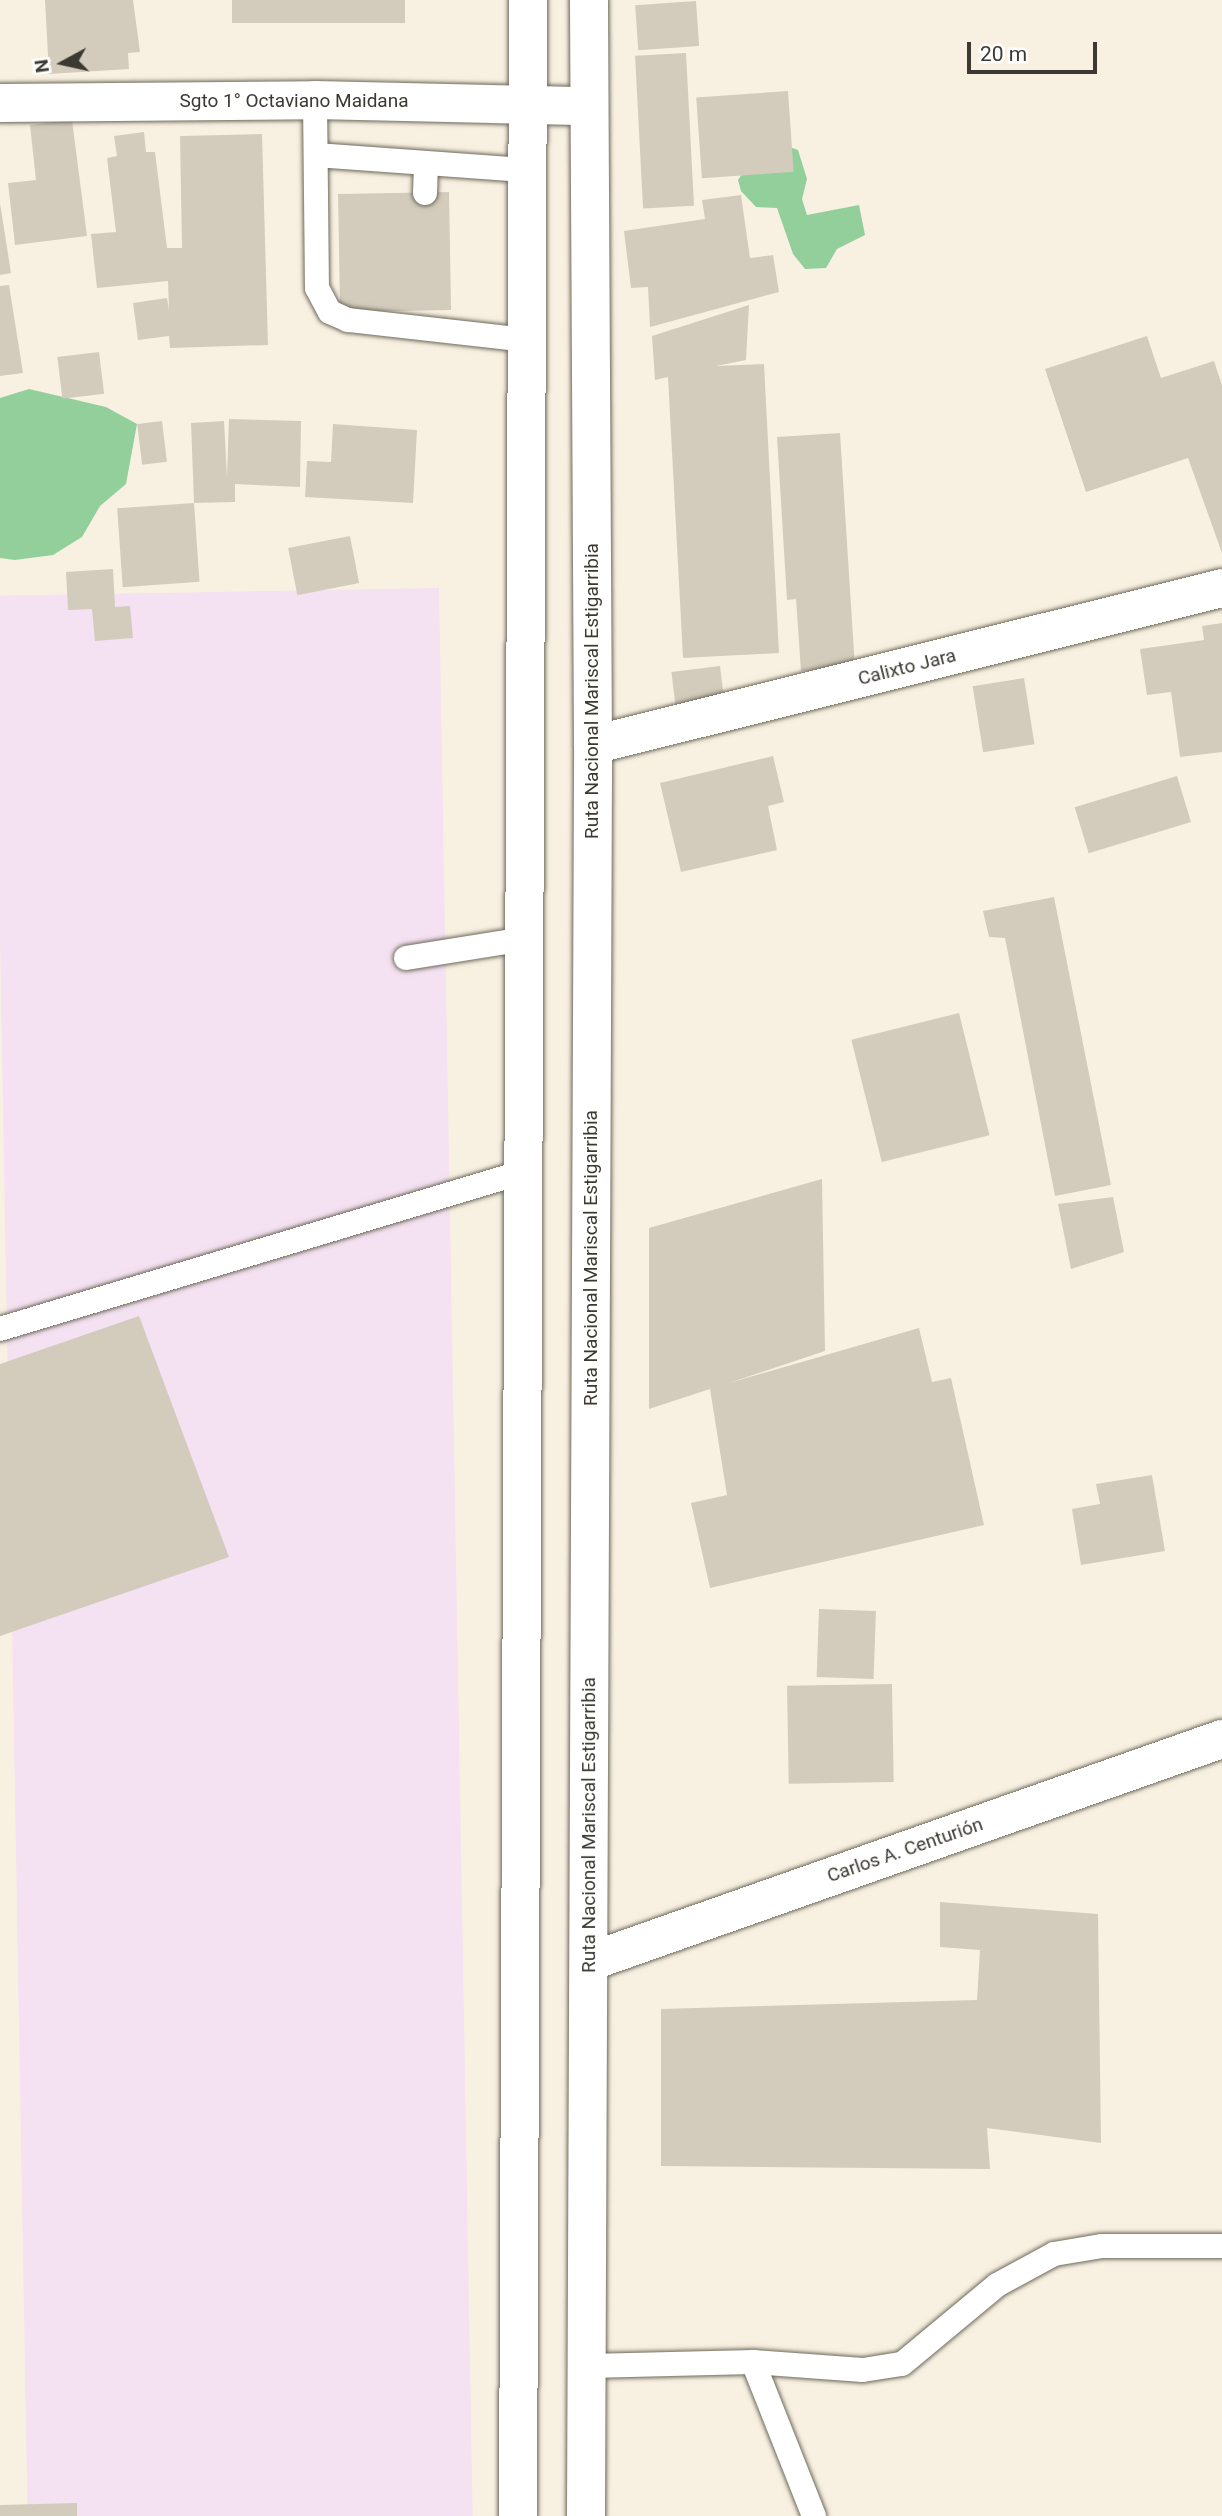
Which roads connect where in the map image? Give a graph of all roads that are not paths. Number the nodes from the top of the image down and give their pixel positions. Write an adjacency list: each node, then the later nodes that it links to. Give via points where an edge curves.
1 (528, 0): 5 (main road)
2 (589, 0): 6 (main road, Ruta Nacional Mariscal Estigarribia)
3 (315, 100): 4 (main road, Sgto 1° Octaviano Maidana); 5 (main road, Sgto 1° Octaviano Maidana); 7 (lane)
4 (0, 103)
5 (527, 103): 6 (main road, Sgto 1° Octaviano Maidana); 9 (main road)
6 (589, 106): 13 (main road, Ruta Nacional Mariscal Estigarribia)
7 (316, 155): 8 (lane); 11 (lane, via 317,288 322,302 348,320 423,320)
8 (426, 166): 9 (lane); 10 (lane)
9 (527, 170): 11 (main road)
10 (425, 193)
11 (527, 340): 14 (main road)
12 (1222, 588): 13 (main road, Calixto Jara)
13 (593, 745): 19 (main road, Ruta Nacional Mariscal Estigarribia)
14 (524, 939): 15 (lane); 16 (main road)
15 (406, 957)
16 (523, 1172): 17 (lane); 23 (main road)
17 (0, 1329)
18 (1222, 1739): 19 (main road, Carlos A. Centurión)
19 (589, 1962): 22 (main road, Ruta Nacional Mariscal Estigarribia)
20 (1222, 2246): 21 (lane, via 1102,2246 1054,2254 997,2285 902,2364 863,2370)
21 (753, 2362): 22 (lane); 25 (lane)
22 (589, 2366): 24 (main road, Ruta Nacional Mariscal Estigarribia)
23 (518, 2516)
24 (586, 2516)
25 (814, 2516)

